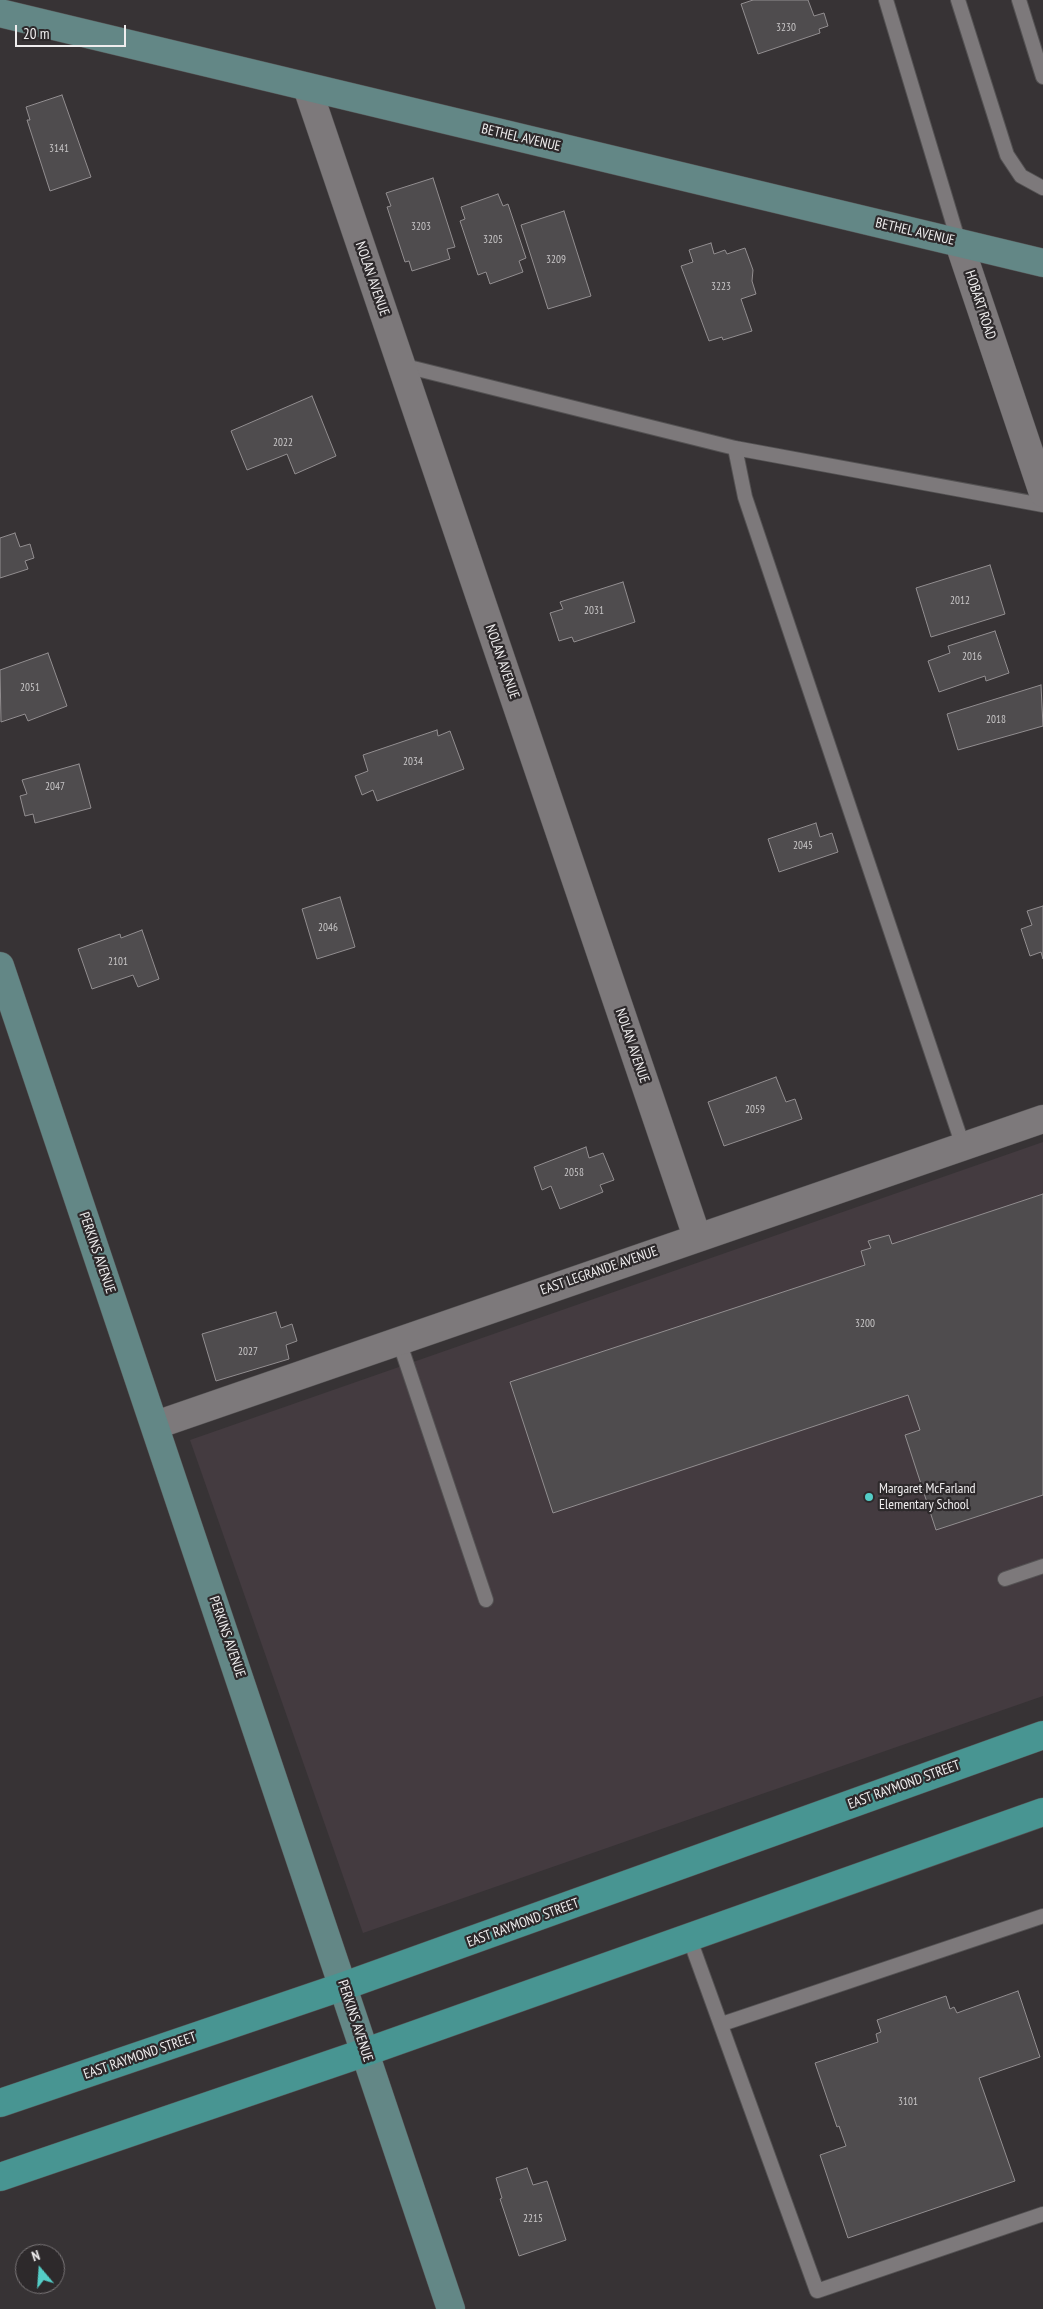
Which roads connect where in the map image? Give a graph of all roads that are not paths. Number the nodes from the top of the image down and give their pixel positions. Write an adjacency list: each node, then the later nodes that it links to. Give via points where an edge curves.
1 (886, 0): 8 (lane, HOBART ROAD)
2 (958, 0): 7 (lane, via 1007,155 1021,176)
3 (1019, 0): 5 (lane)
4 (0, 13): 6 (street, BETHEL AVENUE)
5 (1043, 77)
6 (307, 87): 8 (street, BETHEL AVENUE); 10 (street, NOLAN AVENUE)
7 (1043, 188)
8 (959, 243): 9 (street, BETHEL AVENUE); 12 (street, HOBART ROAD)
9 (1043, 263)
10 (401, 365): 11 (lane); 17 (street, NOLAN AVENUE)
11 (735, 448): 13 (lane); 16 (lane, via 745,498)
12 (1043, 493)
13 (1043, 505)
14 (0, 966): 19 (street, PERKINS AVENUE)
15 (1043, 1119): 16 (street, EAST LEGRANDE AVENUE)
16 (963, 1146): 17 (street, EAST LEGRANDE AVENUE)
17 (697, 1237): 18 (street, EAST LEGRANDE AVENUE)
18 (398, 1341): 19 (street, EAST LEGRANDE AVENUE); 22 (lane)
19 (156, 1425): 27 (street, PERKINS AVENUE)
20 (1043, 1566): 21 (lane)
21 (1006, 1578)
22 (486, 1600)
23 (1043, 1735): 27 (main road, EAST RAYMOND STREET)
24 (1043, 1812): 26 (main road)
25 (1043, 1916): 28 (lane)
26 (689, 1937): 28 (lane); 29 (main road)
27 (344, 1986): 29 (street, PERKINS AVENUE); 30 (main road, EAST RAYMOND STREET)
28 (722, 2024): 32 (lane, via 817,2291)
29 (366, 2052): 31 (main road); 33 (street, PERKINS AVENUE)
30 (0, 2103)
31 (0, 2178)
32 (1043, 2214)
33 (451, 2309)

